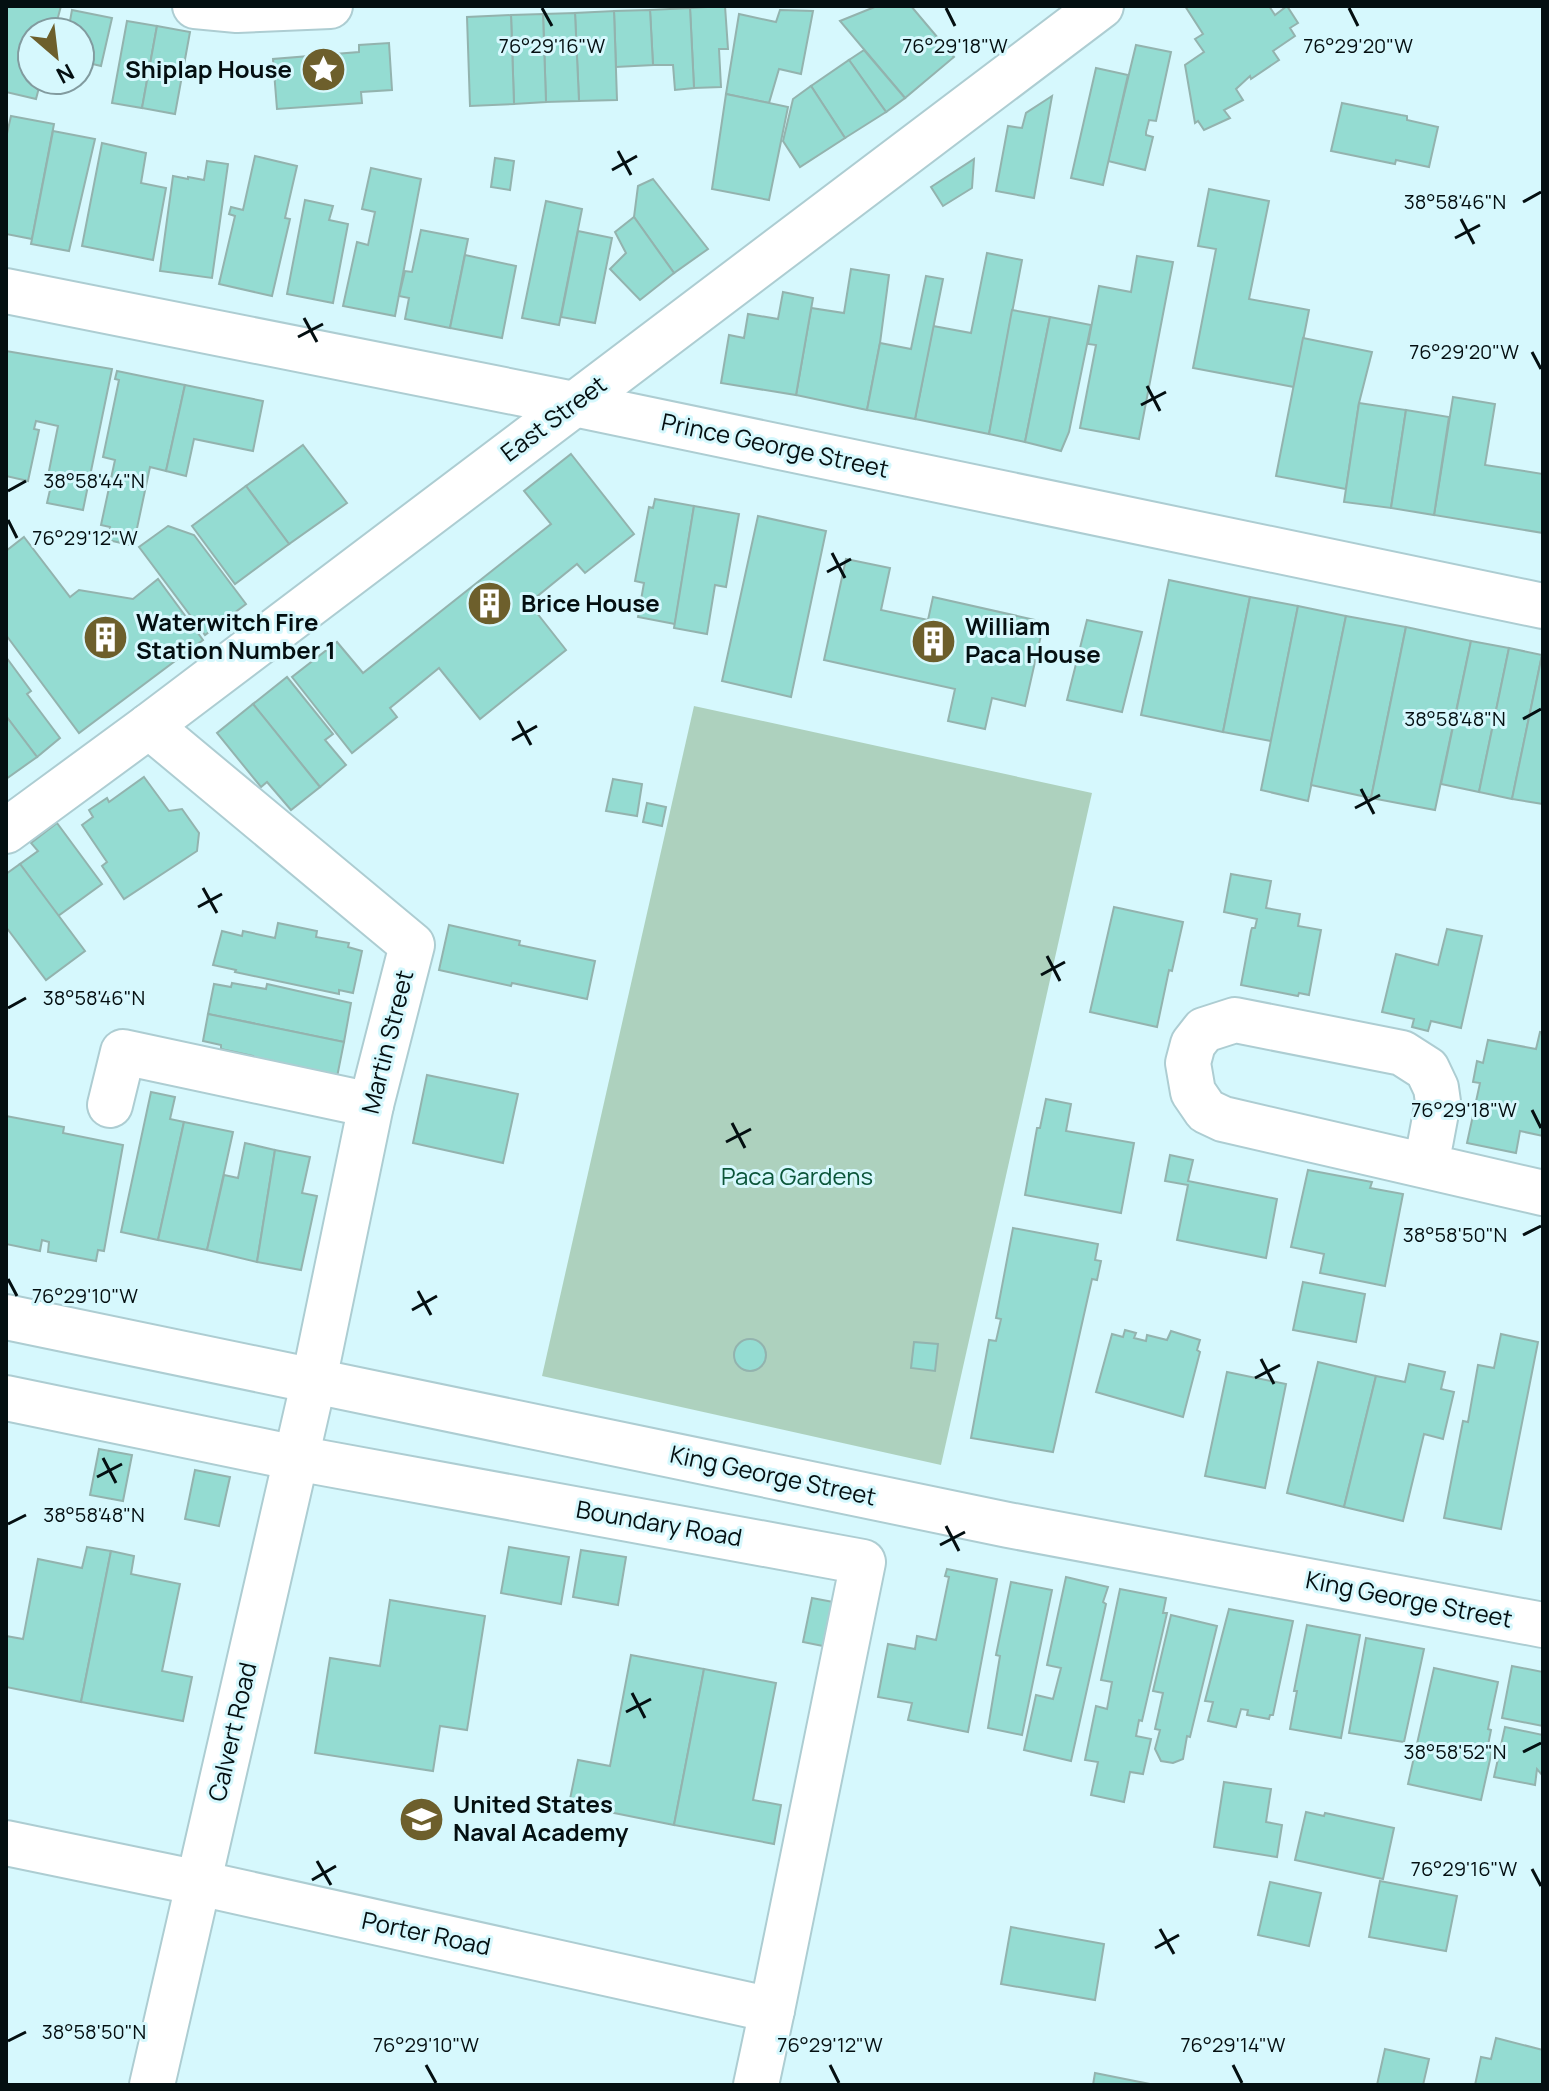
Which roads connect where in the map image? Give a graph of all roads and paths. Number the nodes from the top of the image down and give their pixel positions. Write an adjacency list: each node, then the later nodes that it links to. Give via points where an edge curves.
1 (195, 6): 2 (street)
2 (330, 6)
3 (1101, 6): 5 (street, East Street)
4 (6, 291): 5 (street, Prince George Street)
5 (574, 404): 6 (street, Prince George Street); 7 (street, East Street)
6 (1543, 606)
7 (149, 726): 8 (street, East Street); 10 (street, Martin Street, via 412,945)
8 (6, 831)
9 (110, 1105): 10 (street, via 123,1052)
10 (371, 1105): 14 (street, Martin Street)
11 (1426, 1166): 11 (street, via 1436,1088 1427,1069 1402,1053 1235,1020 1204,1030 1193,1044 1188,1063 1193,1092 1206,1111); 12 (street)
12 (1543, 1193)
13 (6, 1317): 14 (street, King George Street)
14 (314, 1380): 16 (street, Calvert Road); 17 (street, King George Street, via 1008,1525)
15 (6, 1398): 16 (street, Boundary Road)
16 (296, 1458): 19 (street, Calvert Road); 20 (street, Boundary Road, via 863,1562)
17 (1543, 1625)
18 (6, 1843): 19 (street, Porter Road)
19 (199, 1883): 20 (street, Porter Road); 21 (street, Calvert Road)
20 (772, 2010): 22 (street)
21 (152, 2085)
22 (756, 2085)

